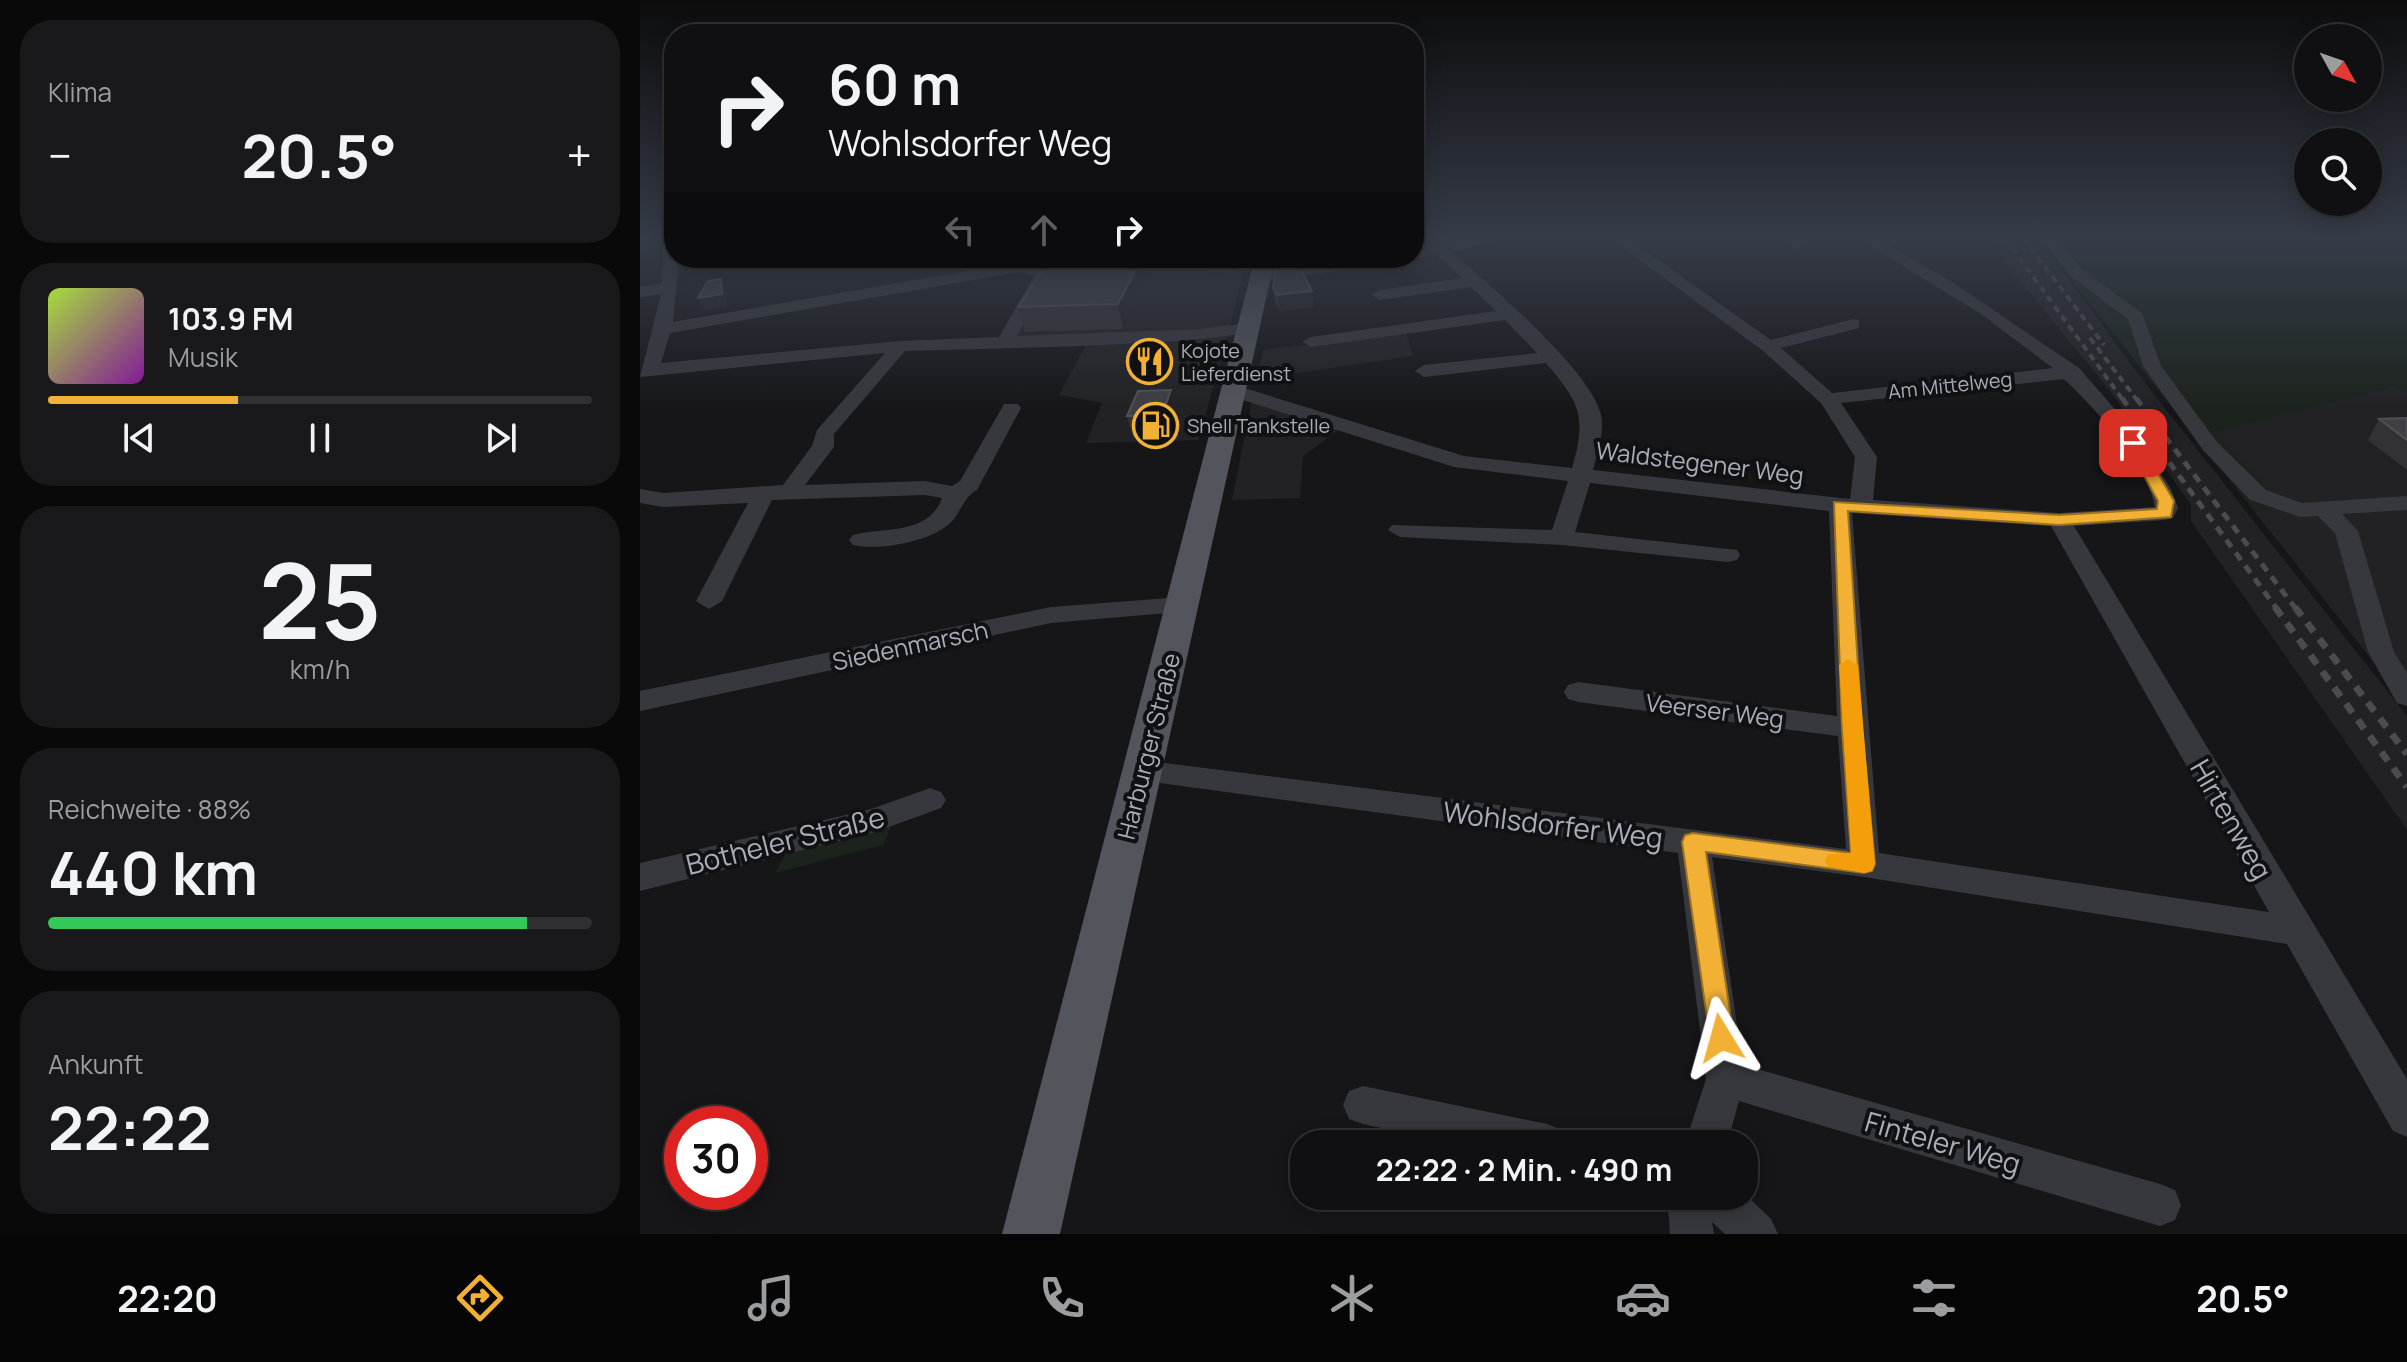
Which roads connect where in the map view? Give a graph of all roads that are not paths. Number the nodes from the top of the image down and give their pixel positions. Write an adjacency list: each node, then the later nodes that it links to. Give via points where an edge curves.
1 (668, 296): 11 (street)
2 (854, 296): 11 (street)
3 (1031, 296): 13 (street)
4 (1256, 296): 12 (main road, Harburger Straße)
5 (1490, 296): 9 (street)
6 (1698, 296): 16 (street)
7 (1960, 296): 20 (street)
8 (2107, 296): 31 (street, via 2136,317 2152,366 2210,446 2258,495 2289,508)
9 (1509, 314): 14 (street); 17 (street)
10 (1853, 324): 16 (street)
11 (660, 329): 18 (street)
12 (1247, 334): 13 (street); 21 (main road, Harburger Straße)
13 (1005, 342): 15 (street)
14 (1311, 342)
15 (900, 346): 18 (street); 25 (street, via 824,434 823,447)
16 (1768, 346): 22 (street)
17 (1549, 357): 19 (street); 24 (street, via 1585,396 1593,416)
18 (644, 370)
19 (1424, 371)
20 (2072, 372): 22 (street, Am Mittelweg); 32 (street, Waldstegener Weg, via 2105,404 2133,443 2167,508 2150,517)
21 (1234, 391): 24 (street, Waldstegener Weg, via 1462,462); 38 (main road, Harburger Straße)
22 (1828, 399): 30 (street, via 1866,457)
23 (1011, 408): 26 (street, via 969,485)
24 (1579, 474): 30 (street, Waldstegener Weg); 34 (street)
25 (790, 490): 26 (street, via 925,488); 27 (street)
26 (955, 493): 35 (street, via 945,518 933,527)
27 (763, 495): 28 (street, via 663,500); 37 (street)
28 (640, 496)
29 (2407, 503): 31 (street)
30 (1851, 505): 32 (street, Waldstegener Weg); 42 (street)
31 (2324, 509): 40 (street, via 2346,531 2381,652)
32 (2059, 520): 48 (street, Hirtenweg)
33 (1400, 530): 34 (street)
34 (1562, 538): 36 (street)
35 (861, 540)
36 (1728, 555)
37 (709, 601)
38 (1182, 605): 41 (street, Siedenmarsch, via 1051,615); 43 (main road, Harburger Straße)
39 (1578, 692): 42 (street, Veerser Weg)
40 (2407, 696)
41 (640, 701)
42 (1852, 728): 46 (street)
43 (1141, 771): 45 (street, Wohlsdorfer Weg); 57 (main road, Harburger Straße)
44 (930, 800): 47 (street, Botheler Straße, via 875,820)
45 (1693, 842): 46 (street, Wohlsdorfer Weg); 49 (street)
46 (1864, 864): 48 (street, Wohlsdorfer Weg)
47 (640, 877)
48 (2298, 931): 51 (street, Hirtenweg)
49 (1726, 1079): 53 (street); 54 (street, Finteler Weg)
50 (1363, 1105): 52 (street)
51 (2407, 1117)
52 (1481, 1130)
53 (1710, 1130)
54 (2160, 1205)
55 (1692, 1210): 58 (street)
56 (1731, 1210): 59 (street)
57 (1031, 1234)
58 (1692, 1234)
59 (1756, 1234)

